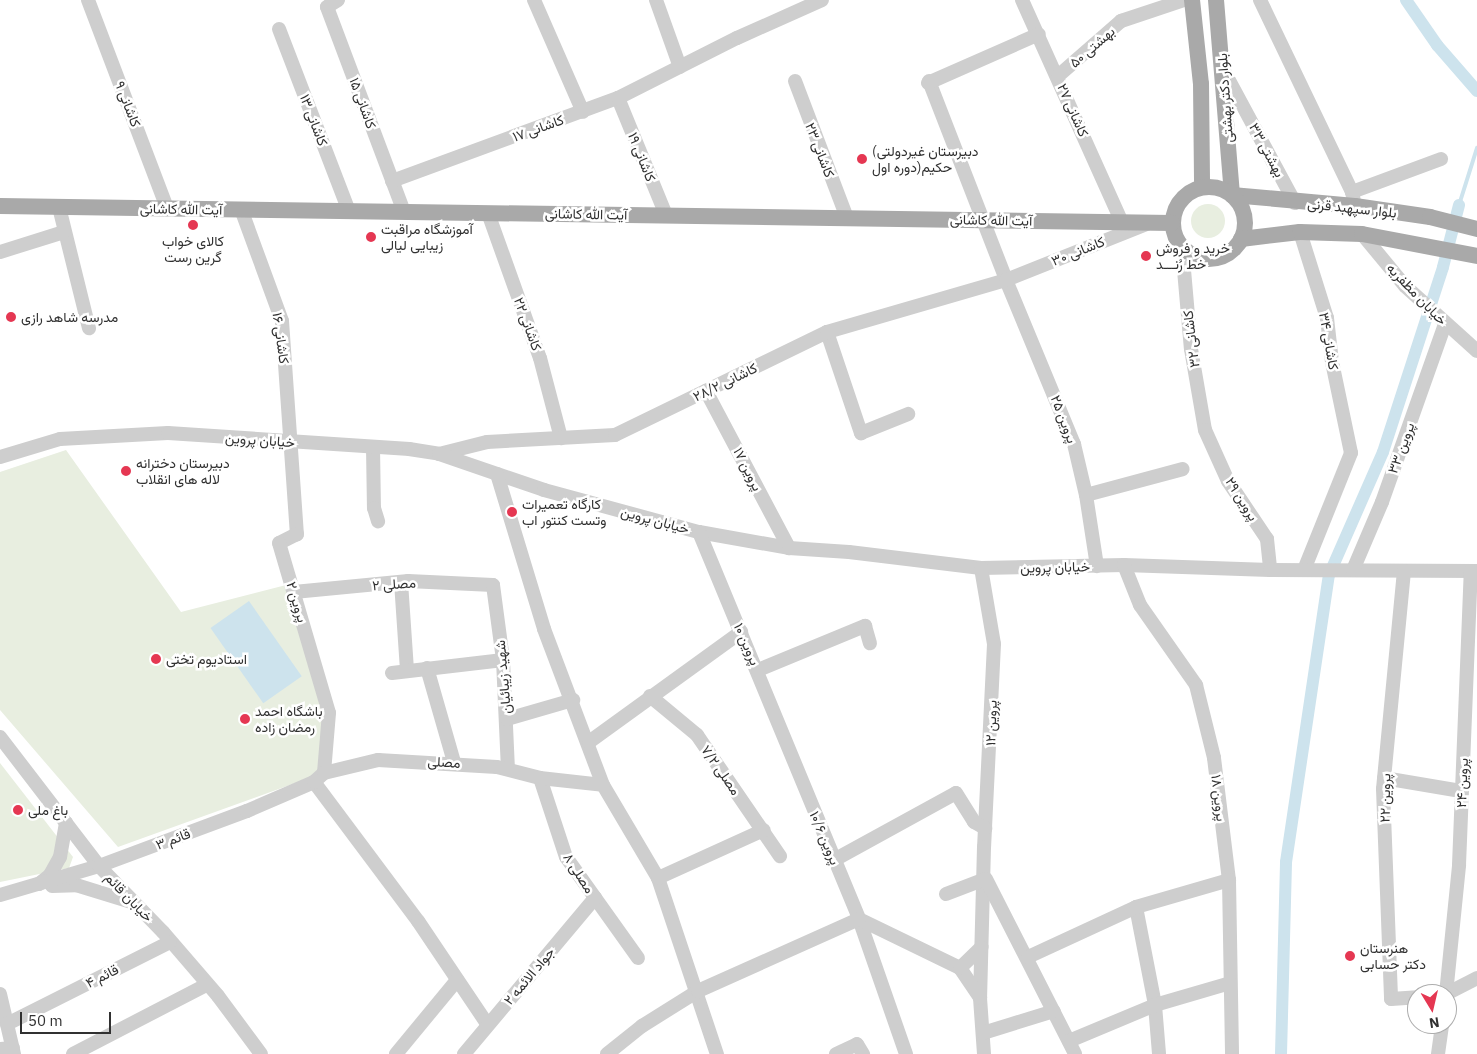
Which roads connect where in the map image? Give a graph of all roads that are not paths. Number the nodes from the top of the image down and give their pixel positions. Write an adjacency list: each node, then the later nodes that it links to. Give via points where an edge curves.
1 (88, 0): 27 (street, کاشانی ۹)
2 (338, 0): 20 (street, کاشانی ۱۵, via 327,7)
3 (534, 0): 18 (street)
4 (656, 0): 13 (street)
5 (822, 0): 13 (street, کاشانی ۱۷)
6 (1022, 0): 12 (street, کاشانی ۲۷)
7 (1184, 0): 15 (street, بهشتی ۵۰, via 1121,21)
8 (1192, 0): 21 (main road, بلوار دکتر بهشتی, via 1201,84)
9 (1216, 0): 14 (main road, بلوار دکتر بهشتی)
10 (1260, 0): 23 (street)
11 (279, 29): 29 (street, کاشانی ۱۳)
12 (1039, 34): 15 (street, کاشانی ۲۷); 34 (street, پروین ۲۵, via 928,82)
13 (680, 67): 17 (street, کاشانی ۱۷)
14 (1224, 71): 22 (main road, بلوار دکتر بهشتی); 24 (street, بهشتی ۳۳)
15 (1058, 76): 35 (street, کاشانی ۲۷)
16 (795, 81): 33 (street, کاشانی ۲۳)
17 (618, 98): 18 (street, کاشانی ۱۷); 32 (street, کاشانی ۱۹)
18 (583, 112): 20 (street, کاشانی ۱۷)
19 (1441, 159): 23 (street)
20 (392, 181): 30 (street, کاشانی ۱۵)
21 (1202, 187): 22 (main road, via 1223,190); 37 (main road, via 1181,200)
22 (1232, 195): 24 (main road, بلوار سپهبد قرنی); 42 (main road, via 1244,216)
23 (1353, 199): 24 (main road, بلوار سپهبد قرنی); 38 (main road, بلوار سپهبد قرنی)
24 (1295, 203)
25 (0, 206): 26 (main road, آیت الله کاشانی)
26 (59, 207): 27 (main road, آیت الله کاشانی); 39 (street)
27 (167, 208): 28 (main road, آیت الله کاشانی)
28 (241, 209): 29 (main road, آیت الله کاشانی); 55 (street, کاشانی ۱۶, via 282,321)
29 (349, 211): 30 (main road, آیت الله کاشانی)
30 (404, 212): 31 (main road, آیت الله کاشانی)
31 (488, 213): 32 (main road, آیت الله کاشانی); 54 (street, کاشانی ۲۲, via 540,358)
32 (666, 216): 33 (main road, آیت الله کاشانی)
33 (847, 218): 34 (main road, آیت الله کاشانی)
34 (985, 220): 35 (main road, آیت الله کاشانی); 46 (street, پروین ۲۵)
35 (1122, 222): 36 (main road, آیت الله کاشانی)
36 (1151, 222): 37 (main road, آیت الله کاشانی); 46 (street, کاشانی ۳۰)
37 (1172, 223): 43 (main road)
38 (1473, 228)
39 (64, 232): 44 (street); 48 (street)
40 (1300, 232): 41 (main road, بلوار سپهبد قرنی); 42 (main road, بلوار سپهبد قرنی); 69 (street, کاشانی ۳۴, via 1327,318 1332,362 1351,453)
41 (1362, 234): 45 (main road, بلوار سپهبد قرنی); 47 (street, خیابان مظفریه, via 1406,286)
42 (1241, 238): 43 (main road, via 1227,254 1218,258 1197,257)
43 (1182, 247): 53 (street, کاشانی ۳۲, via 1191,349)
44 (0, 252)
45 (1470, 254)
46 (1006, 280): 49 (street, کاشانی ۲۸/۲); 61 (street, پروین ۲۵, via 1074,444)
47 (1445, 324): 50 (street, خیابان مظفریه); 70 (street, پروین ۳۳, via 1382,502)
48 (89, 328)
49 (827, 332): 51 (street, کاشانی ۲۸/۲); 52 (street, via 861,433)
50 (1477, 351)
51 (706, 391): 54 (street, کاشانی ۲۸/۲, via 615,435); 64 (street, پروین ۱۷)
52 (908, 414)
53 (1205, 430): 68 (street, پروین ۲۹, via 1228,481 1267,539)
54 (561, 438): 57 (street, کاشانی ۲۸/۲, via 487,442)
55 (292, 442): 56 (street, خیابان پروین); 58 (street, خیابان پروین, via 168,433 60,439); 75 (street, پروین ۲, via 297,534 279,542)
56 (373, 447): 57 (street, خیابان پروین); 62 (street, via 374,508)
57 (438, 454): 60 (street, خیابان پروین)
58 (0, 457)
59 (1183, 469): 61 (street)
60 (497, 474): 63 (street, خیابان پروین); 84 (street, via 544,629)
61 (1086, 495): 66 (street, پروین ۲۵)
62 (378, 521)
63 (699, 532): 64 (street, خیابان پروین); 76 (street, پروین ۱۰)
64 (789, 548): 67 (street, خیابان پروین)
65 (1124, 564): 66 (street, خیابان پروین); 68 (street, خیابان پروین); 105 (street, پروین ۱۸, via 1140,605 1196,685 1214,758)
66 (1097, 566): 67 (street, خیابان پروین)
67 (981, 568): 98 (street, پروین ۱۲, via 994,644)
68 (1270, 570): 69 (street, خیابان پروین)
69 (1304, 570): 70 (street, خیابان پروین)
70 (1353, 570): 71 (street)
71 (1404, 571): 72 (street); 93 (street, پروین ۲۲)
72 (1474, 571): 95 (street, پروین ۲۴)
73 (401, 582): 74 (street, مصلی ۲); 75 (street, مصلی ۲); 81 (street)
74 (493, 585): 78 (street, شهید زیبائیان)
75 (294, 592): 91 (street, پروین ۲, via 329,713)
76 (741, 632): 80 (street, پروین ۱۰); 83 (street)
77 (870, 643): 80 (street, via 865,626)
78 (503, 660): 79 (street); 85 (street, شهید زیبائیان)
79 (427, 668): 81 (street); 89 (street)
80 (758, 670): 88 (street, پروین ۱۰)
81 (408, 671): 82 (street)
82 (392, 673)
83 (650, 696): 87 (street); 99 (street, مصلی ۷/۲, via 697,735)
84 (573, 700): 85 (street); 87 (street)
85 (507, 719): 90 (street, شهید زیبائیان)
86 (0, 737): 97 (street, خیابان قائم)
87 (589, 742): 94 (street)
88 (793, 757): 101 (street, پروین ۱۰/۶)
89 (454, 762): 90 (street, مصلی); 91 (street, مصلی, via 378,760)
90 (508, 769): 92 (street, مصلی)
91 (319, 778): 96 (street, مصلی); 119 (street)
92 (540, 778): 94 (street, مصلی); 109 (street, مصلی ۸, via 566,857)
93 (1384, 778): 95 (street); 127 (street, پروین ۲۲, via 1391,999)
94 (603, 785): 103 (street)
95 (1461, 792): 121 (street, پروین ۲۴, via 1459,865)
96 (247, 811): 102 (street, قائم ۳)
97 (66, 823): 102 (street, خیابان قائم); 106 (street, via 60,857 50,875)
98 (985, 828): 101 (street, via 974,822 956,793); 104 (street, پروین ۱۲)
99 (764, 830): 100 (street, مصلی ۷/۲); 103 (street)
100 (780, 856)
101 (834, 860): 112 (street, پروین ۱۰/۶)
102 (100, 866): 106 (street, قائم ۳); 110 (street, خیابان قائم)
103 (658, 878): 124 (street)
104 (985, 878): 107 (street); 114 (street, پروین ۱۲); 115 (street, پروین ۱۲)
105 (1229, 880): 111 (street); 120 (street, پروین ۱۸)
106 (37, 886): 108 (street); 110 (street, via 76,885)
107 (946, 894)
108 (0, 895)
109 (595, 898): 116 (street, مصلی ۸); 131 (street, جواد الائمه ۲)
110 (135, 903): 113 (street, خیابان قائم)
111 (1136, 907): 115 (street); 128 (street)
112 (859, 919): 117 (street); 124 (street); 144 (street, پروین ۱۰/۶)
113 (170, 942): 122 (street, خیابان قائم); 130 (street, قائم ۴)
114 (982, 947): 117 (street); 126 (street, پروین ۱۲)
115 (1028, 957): 129 (street, پروین ۱۲)
116 (638, 958)
117 (960, 968): 126 (street)
118 (1477, 978): 123 (street)
119 (457, 980): 131 (street); 138 (street)
120 (1230, 983): 128 (street); 147 (street, پروین ۱۸)
121 (1447, 984)
122 (206, 985): 136 (street); 137 (street, خیابان قائم)
123 (1457, 988)
124 (698, 991): 140 (street, via 642,1026); 141 (street)
125 (0, 994): 130 (street)
126 (980, 998): 132 (street, پروین ۱۲)
127 (1407, 998)
128 (1155, 1005): 134 (street); 146 (street)
129 (1054, 1011): 132 (street); 134 (street, پروین ۱۲)
130 (7, 1024): 135 (street)
131 (488, 1026): 139 (street, جواد الائمه ۲)
132 (983, 1033): 145 (street, پروین ۱۲)
133 (1441, 1034): 148 (street)
134 (1072, 1048)
135 (9, 1050)
136 (73, 1054)
137 (261, 1054)
138 (396, 1054)
139 (464, 1054)
140 (607, 1054)
141 (717, 1054)
142 (836, 1054): 143 (street, via 857,1044)
143 (863, 1054)
144 (906, 1054)
145 (984, 1054)
146 (1159, 1054)
147 (1232, 1054)
148 (1438, 1054)

